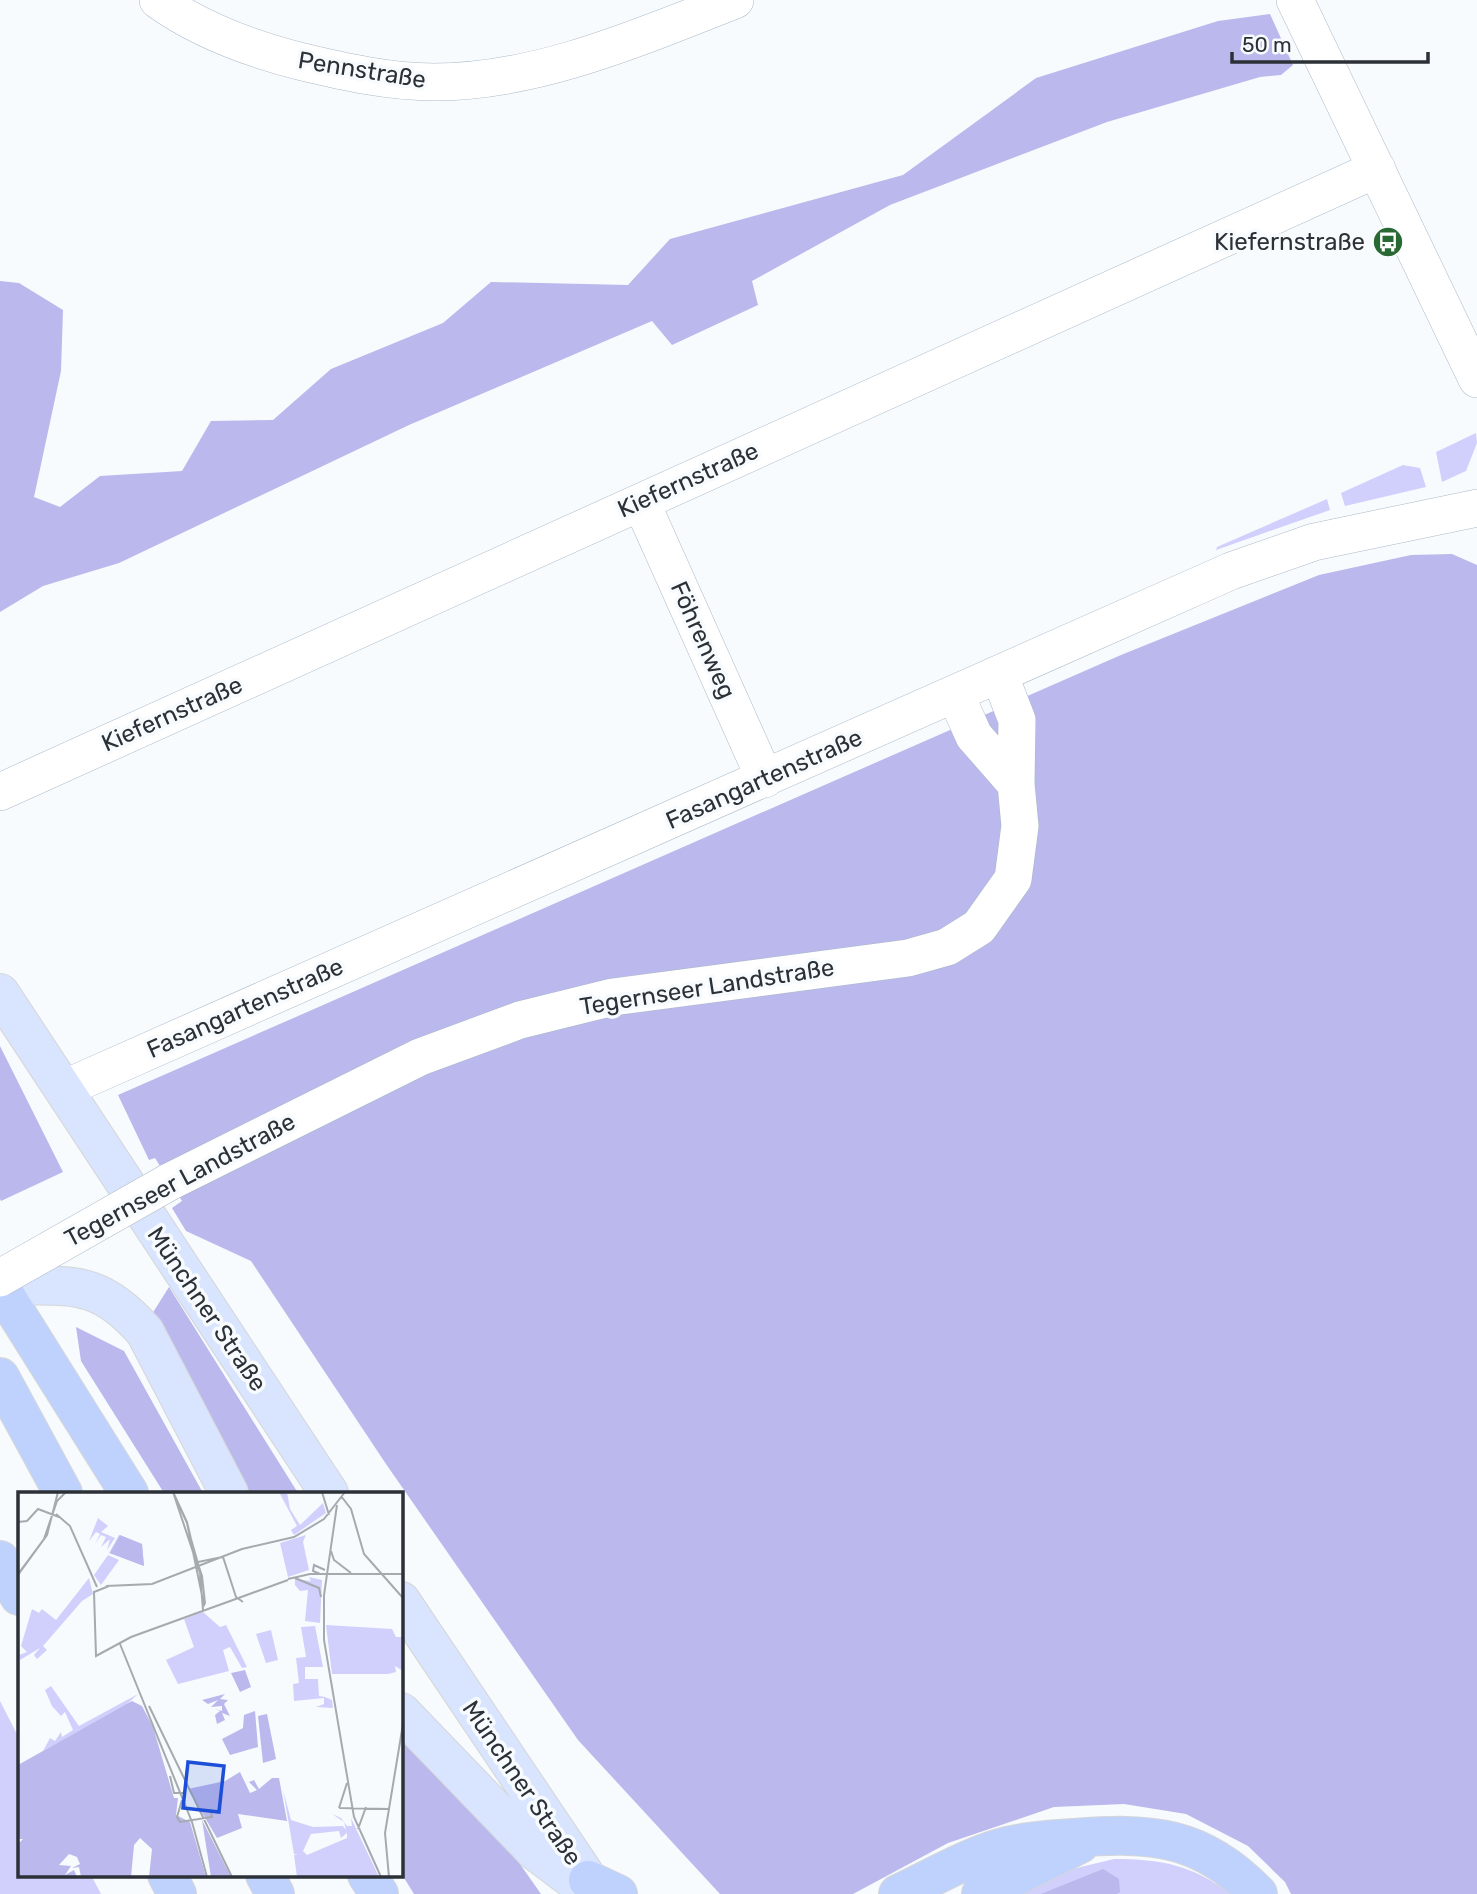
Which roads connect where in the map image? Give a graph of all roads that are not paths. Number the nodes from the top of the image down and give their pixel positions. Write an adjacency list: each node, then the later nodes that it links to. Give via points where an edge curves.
1 (158, 0): 2 (street, Pennstraße, via 185,20 266,52 352,73 433,82 539,68)
2 (735, 0)
3 (1295, 0): 4 (street)
4 (1377, 169): 5 (street); 6 (street, Kiefernstraße)
5 (1477, 379)
6 (641, 502): 10 (street, Föhrenweg); 12 (street, Kiefernstraße)
7 (1477, 508): 8 (street, Fasangartenstraße, via 1364,530 1274,555)
8 (999, 674): 9 (street, Fasangartenstraße); 11 (street, Tegernseer Landstraße, via 1017,720)
9 (955, 694): 10 (street, Fasangartenstraße); 11 (street, via 974,736)
10 (765, 779): 14 (street, Fasangartenstraße)
11 (1016, 784): 15 (street, Tegernseer Landstraße, bridge, via 1019,839 1013,879 979,927 947,947 908,958 613,997 520,1020 420,1057 169,1182)
12 (0, 792)
13 (0, 993): 14 (main road)
14 (63, 1089): 21 (main road, Münchner Straße)
15 (0, 1278)
16 (0, 1286): 19 (highway); 20 (main road, via 75,1286 101,1294 126,1310 145,1332)
17 (0, 1377): 18 (highway)
18 (62, 1492)
19 (128, 1492)
20 (228, 1492)
21 (328, 1492)
22 (0, 1560): 23 (highway)
23 (18, 1594)
24 (402, 1602): 30 (main road, Münchner Straße)
25 (402, 1714): 30 (main road, via 553,1868)
26 (1094, 1836): 34 (highway, via 1032,1841 985,1853); 35 (highway); 36 (highway, via 1131,1833 1171,1839 1234,1869)
27 (168, 1876): 31 (highway)
28 (266, 1876): 32 (highway)
29 (368, 1876): 33 (highway)
30 (600, 1890)
31 (177, 1894)
32 (275, 1894)
33 (379, 1894)
34 (898, 1894)
35 (981, 1894)
36 (1258, 1894)

